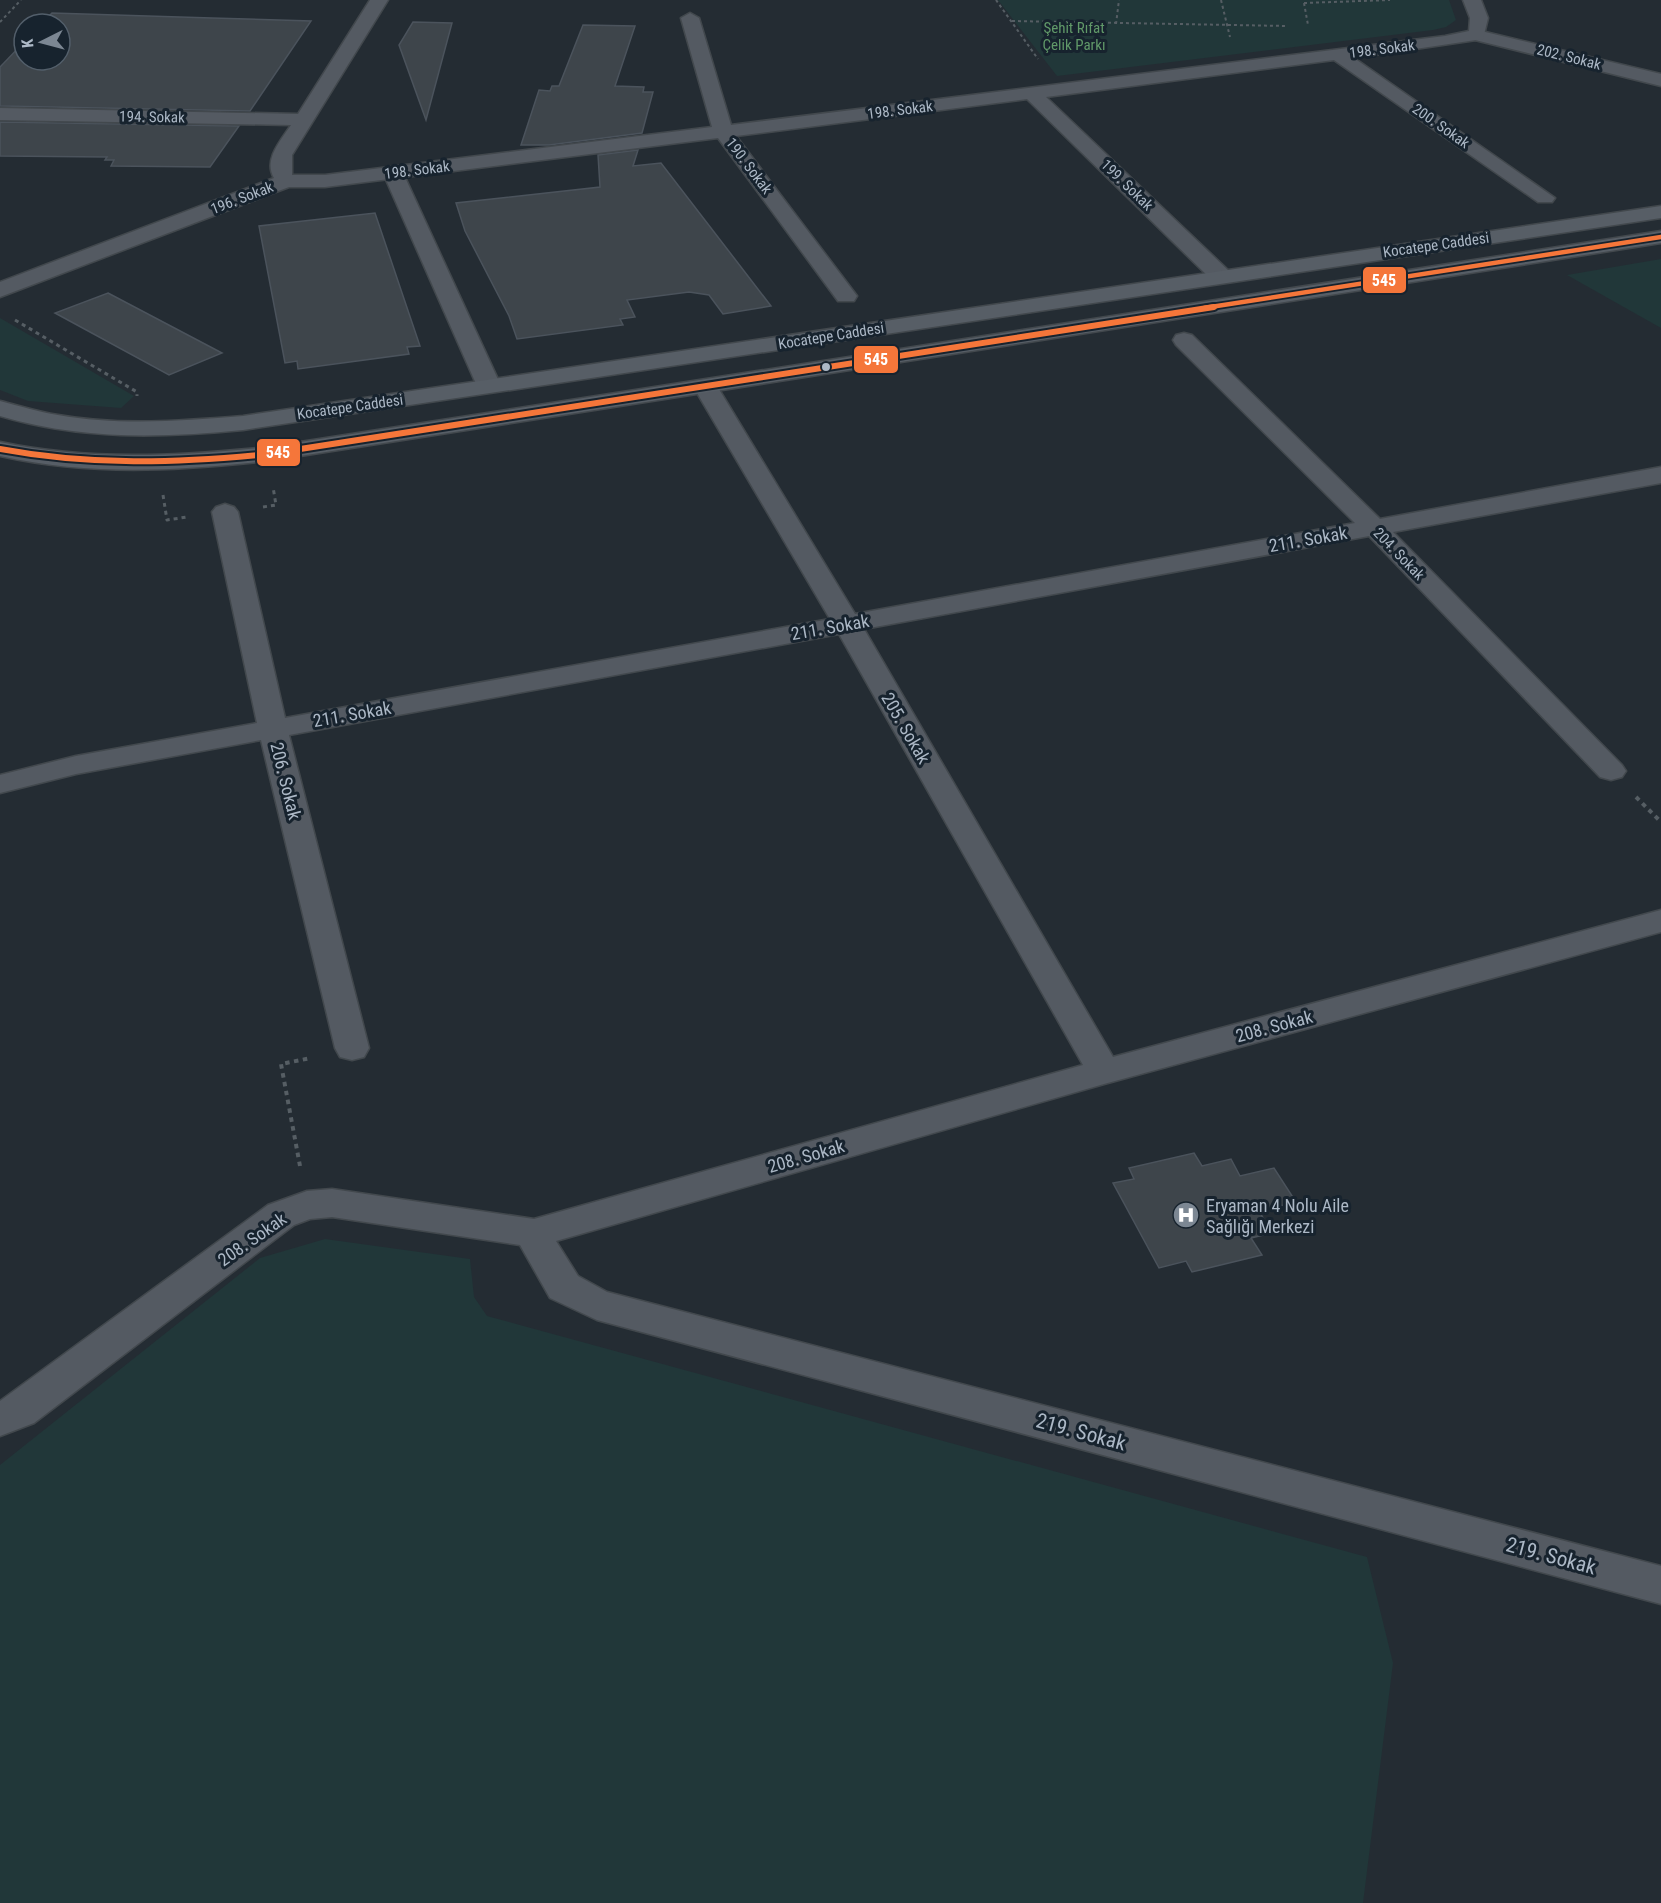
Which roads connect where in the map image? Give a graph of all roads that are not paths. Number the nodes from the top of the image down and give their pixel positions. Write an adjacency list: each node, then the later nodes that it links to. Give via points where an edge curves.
1 (379, 0): 9 (street, 196. Sokak)
2 (1472, 0): 4 (street, via 1479,18)
3 (690, 18): 10 (street, 190. Sokak)
4 (1477, 35): 5 (street, 198. Sokak); 6 (street, 202. Sokak)
5 (1338, 55): 7 (street, 198. Sokak); 13 (street, 200. Sokak)
6 (1661, 80)
7 (1032, 93): 10 (street, 198. Sokak); 16 (street, 199. Sokak)
8 (0, 114): 9 (street, 194. Sokak)
9 (304, 120): 12 (street, 196. Sokak, via 282,154 280,173)
10 (723, 132): 11 (street, 198. Sokak); 18 (street, 190. Sokak)
11 (393, 173): 12 (street, 198. Sokak); 20 (street)
12 (286, 181): 17 (street, 196. Sokak)
13 (1545, 198)
14 (1661, 212): 16 (main road, Kocatepe Caddesi)
15 (1661, 237): 21 (main road, Kocatepe Caddesi)
16 (1222, 277): 20 (main road, Kocatepe Caddesi)
17 (0, 291)
18 (846, 296)
19 (1184, 340): 26 (street, 204. Sokak)
20 (489, 386): 22 (main road, Kocatepe Caddesi, via 243,423 131,429 57,421)
21 (705, 386): 23 (main road, Kocatepe Caddesi, via 211,460 114,463 60,460); 27 (street, 205. Sokak)
22 (0, 408)
23 (0, 449)
24 (1661, 475): 26 (street, 211. Sokak)
25 (225, 512): 28 (street, 206. Sokak)
26 (1374, 527): 27 (street, 211. Sokak); 29 (street, 204. Sokak)
27 (847, 624): 28 (street, 211. Sokak); 33 (street, 205. Sokak)
28 (273, 729): 30 (street, 211. Sokak, via 76,765); 32 (street, 206. Sokak)
29 (1611, 771)
30 (0, 784)
31 (1661, 921): 33 (street, 208. Sokak)
32 (352, 1048)
33 (1104, 1072): 34 (street, 208. Sokak)
34 (534, 1233): 35 (street, 208. Sokak, via 332,1203 307,1205 281,1215 20,1411); 36 (street, 219. Sokak, via 564,1287 597,1305)
35 (0, 1419)
36 (1661, 1585)

